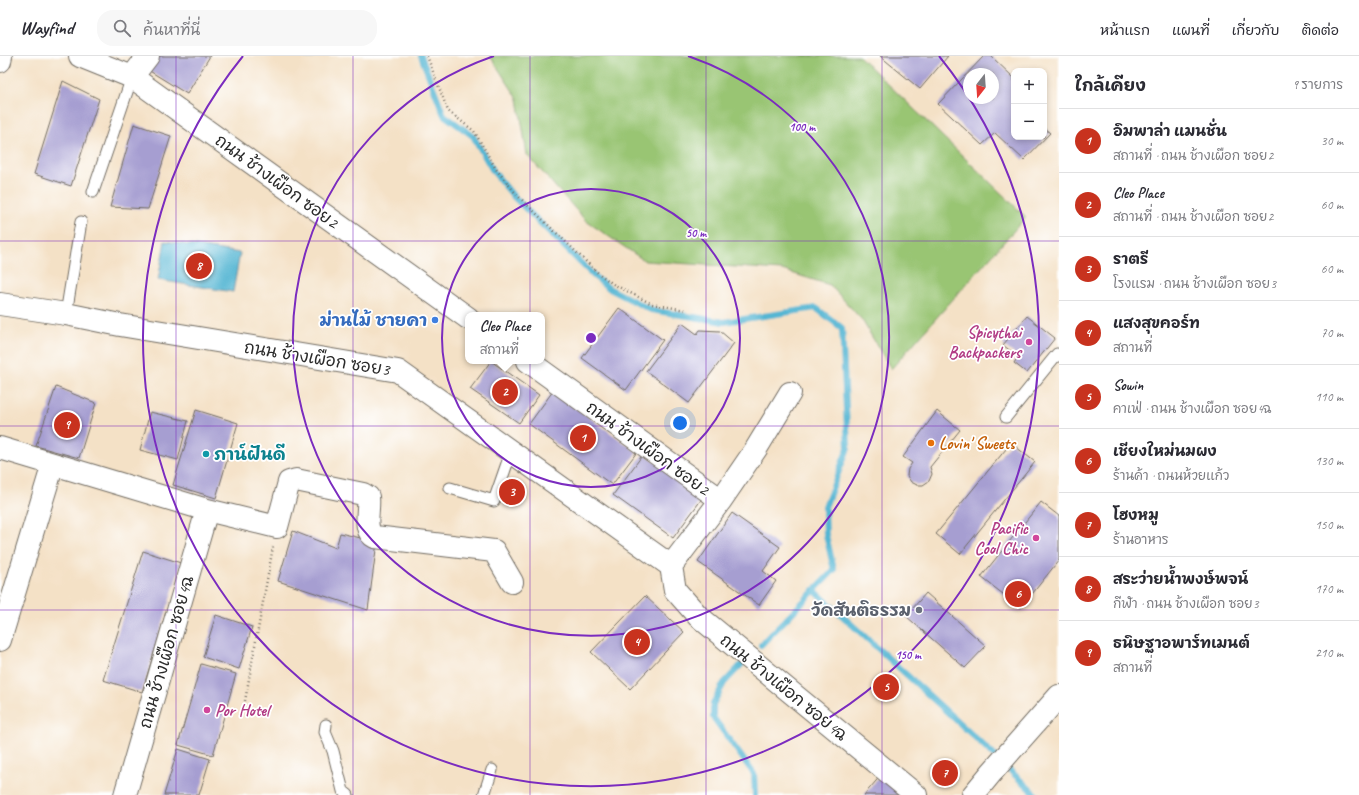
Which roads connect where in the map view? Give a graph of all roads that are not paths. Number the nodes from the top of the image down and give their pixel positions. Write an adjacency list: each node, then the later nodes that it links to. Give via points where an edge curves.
1 (1, 56): 4 (street)
2 (80, 56): 5 (street, ถนน ช้างเผือก ซอย2)
3 (148, 56): 5 (street)
4 (0, 61)
5 (132, 78): 6 (lane); 10 (street, ถนน ช้างเผือก ซอย2)
6 (93, 192)
7 (81, 222): 9 (lane)
8 (0, 304): 9 (street, ถนน ช้างเผือก ซอย3)
9 (66, 314): 16 (street, ถนน ช้างเผือก ซอย3, via 398,371)
10 (465, 316)
11 (1059, 356): 14 (lane, via 1057,354)
12 (532, 364): 19 (street, ถนน ช้างเผือก ซอย2)
13 (790, 393): 19 (street)
14 (1006, 418)
15 (0, 448): 17 (street)
16 (511, 452): 18 (lane, via 494,501); 21 (street, ถนน ช้างเผือก ซอย3)
17 (53, 464): 20 (street); 23 (street)
18 (450, 488)
19 (721, 500): 21 (street, ถนน ช้างเผือก ซอย2)
20 (207, 510): 22 (street, via 277,527 289,482 296,480 363,494 368,497 368,528 371,535 494,551); 27 (street, ถนน ช้างเผือก ซอย4ฉ)
21 (671, 566): 30 (street, ถนน ช้างเผือก ซอย4ฉ, via 675,590 698,616)
22 (512, 582)
23 (0, 640)
24 (1057, 704): 31 (street)
25 (326, 725): 28 (lane, via 325,732 333,751 343,791)
26 (492, 770): 29 (lane)
27 (125, 795)
28 (348, 795)
29 (484, 795)
30 (916, 795)
31 (973, 795)

